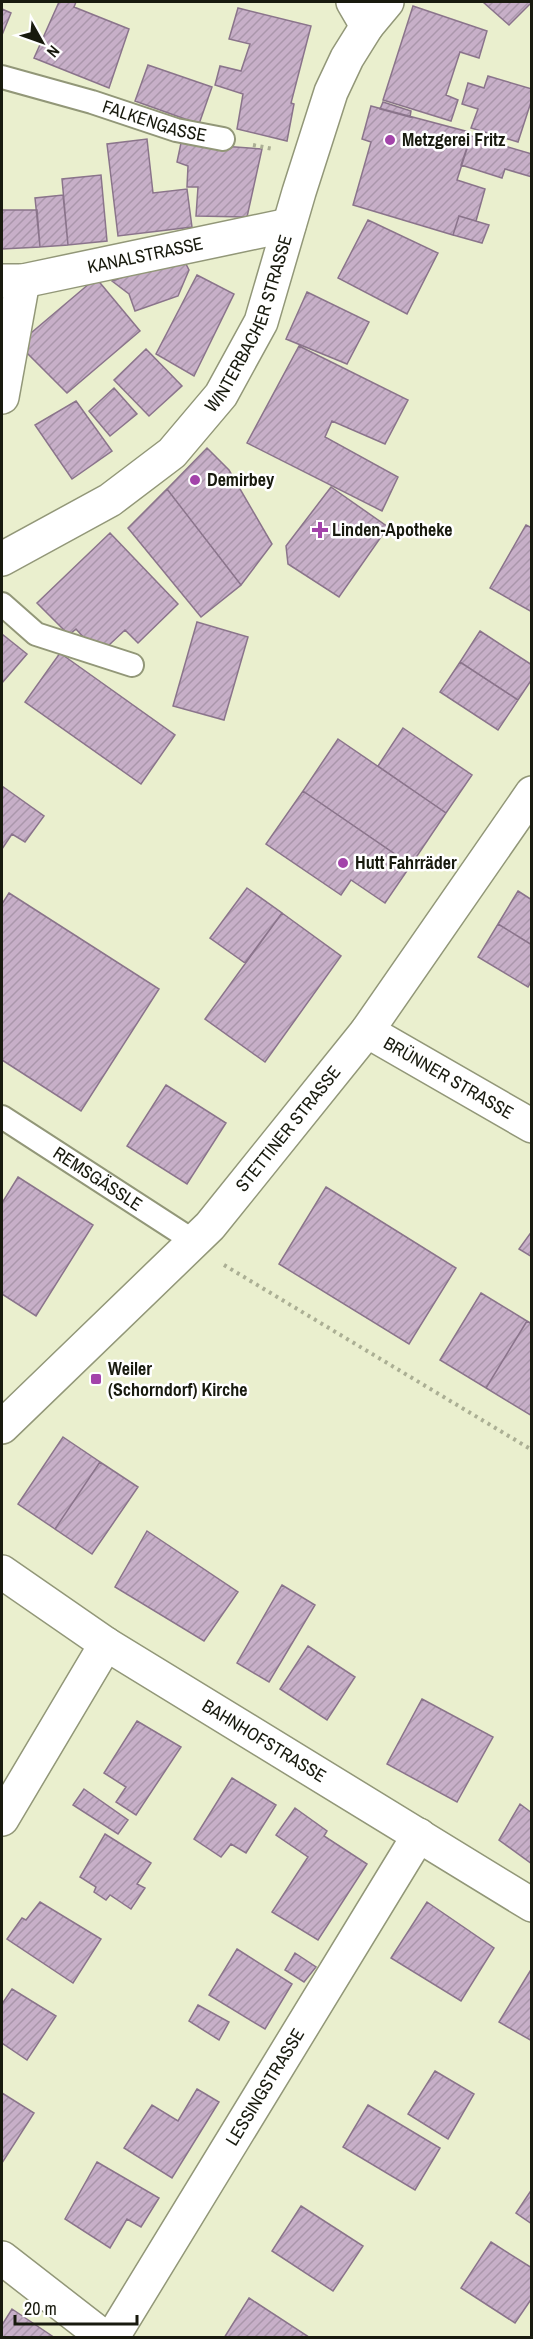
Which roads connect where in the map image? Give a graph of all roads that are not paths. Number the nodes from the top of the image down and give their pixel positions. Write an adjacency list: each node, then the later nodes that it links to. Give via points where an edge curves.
1 (387, 2): 2 (street, WINTERBACHER STRASSE)
2 (360, 14): 5 (street, WINTERBACHER STRASSE)
3 (2, 77): 4 (lane, FALKENGASSE, via 176,130)
4 (223, 139)
5 (289, 225): 6 (street, KANALSTRASSE); 8 (street, WINTERBACHER STRASSE, via 261,322 221,395 172,453 110,500)
6 (12, 281): 7 (street)
7 (2, 398)
8 (2, 559)
9 (2, 604): 10 (lane, via 36,634)
10 (132, 665)
11 (531, 793): 12 (street, STETTINER STRASSE)
12 (367, 1031): 14 (street, BRÜNNER STRASSE); 15 (street, STETTINER STRASSE)
13 (2, 1117): 15 (lane, REMSGÄSSLE)
14 (531, 1126)
15 (195, 1242): 16 (street, STETTINER STRASSE)
16 (2, 1427)
17 (2, 1572): 18 (street, BAHNHOFSTRASSE)
18 (106, 1644): 19 (street); 20 (street, BAHNHOFSTRASSE)
19 (2, 1819)
20 (419, 1835): 21 (street, BAHNHOFSTRASSE); 24 (street, LESSINGSTRASSE)
21 (531, 1905)
22 (2, 2258): 23 (street)
23 (105, 2337)
24 (112, 2337)

